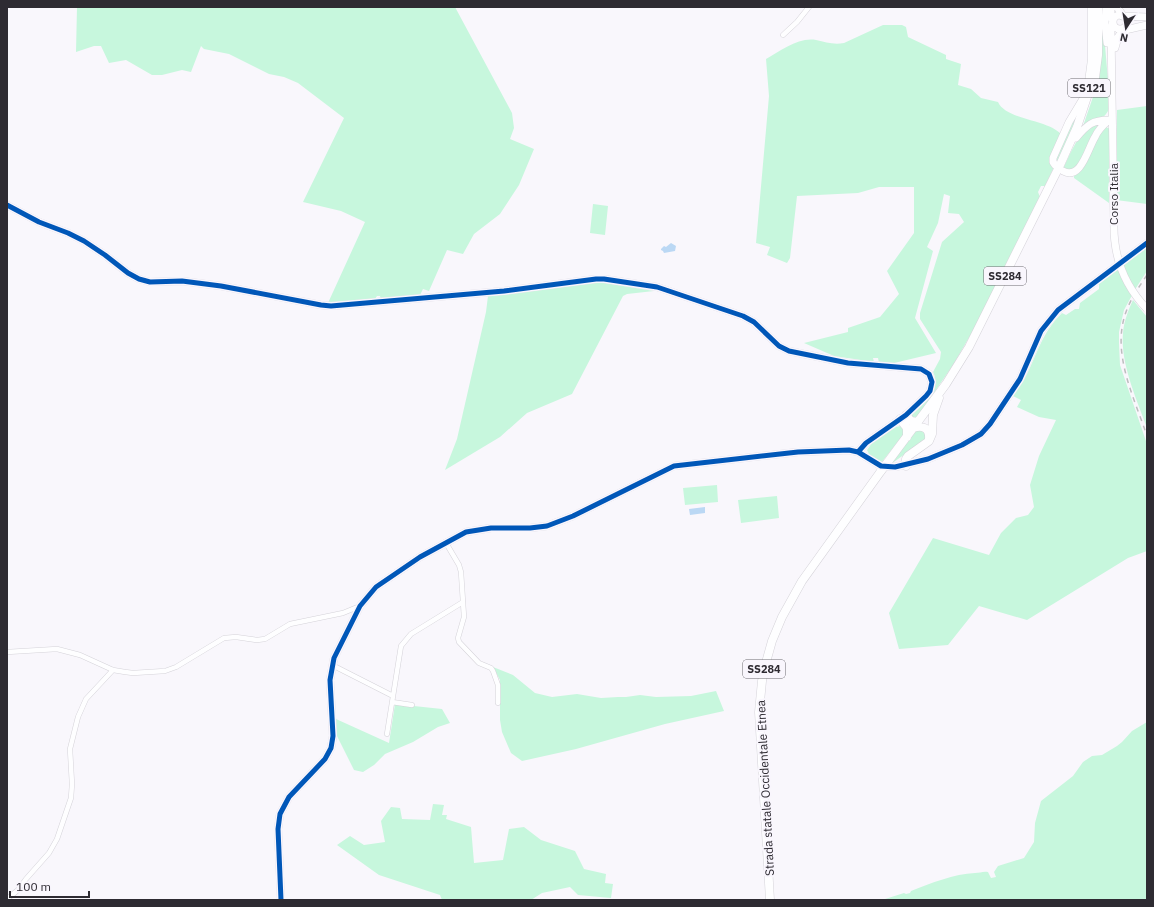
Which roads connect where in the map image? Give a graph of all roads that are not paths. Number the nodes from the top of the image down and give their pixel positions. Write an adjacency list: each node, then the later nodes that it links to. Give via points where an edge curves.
1 (809, 7): 12 (street)
2 (1091, 7): 17 (main road, SS121, via 1093,38 1086,103)
3 (1098, 7): 16 (main road, SS121, via 1097,67 1089,102)
4 (1106, 7): 14 (street)
5 (1111, 7): 9 (street)
6 (1117, 7): 7 (street)
7 (1123, 16): 8 (street); 9 (street, via 1117,16); 11 (street, via 1127,22)
8 (1147, 16)
9 (1113, 21): 11 (street, via 1115,27); 13 (street)
10 (1147, 25): 11 (street)
11 (1123, 28): 13 (street, via 1116,41)
12 (783, 35)
13 (1112, 70): 14 (street, Corso Italia)
14 (1113, 98): 15 (street, Corso Italia)
15 (1111, 120): 16 (street, via 1092,122); 17 (street, via 1100,128 1074,173 1070,174); 20 (street, Corso Italia, bridge, via 1115,249 1132,290)
16 (1076, 138): 17 (main road, SS121)
17 (1059, 167): 21 (main road, SS284, via 981,324)
18 (7, 205): 22 (street, via 76,237 144,281 182,281 221,286 327,306 504,291 596,279 647,285 749,318 779,346 789,351 848,363 926,371 932,378 930,391)
19 (1147, 243): 27 (street, via 1063,306 1041,331 1020,379 986,430 962,445)
20 (1147, 309)
21 (946, 384): 23 (main road, SS284); 25 (main road, via 934,409)
22 (903, 417): 23 (main road); 24 (main road); 26 (street, via 866,443)
23 (916, 425): 24 (main road, SS284); 25 (main road, via 926,428)
24 (907, 437): 41 (main road, Strada statale Occidentale Etnea / SS284, bridge, via 796,591 782,617 768,653 759,712)
25 (929, 441): 27 (main road, via 908,456)
26 (858, 452): 27 (street, via 881,466); 28 (street, via 798,452 683,464 547,526 475,529)
27 (906, 466)
28 (446, 543): 29 (street, via 459,565); 30 (street, via 420,557 381,584)
29 (463, 602): 34 (street, via 407,637 401,646); 36 (street, via 464,617 459,642 478,663 493,671 498,685)
30 (360, 606): 32 (street, via 337,650); 33 (street, via 343,613 290,624 265,639 224,638 165,671 133,673)
31 (7, 652): 33 (street, via 67,650)
32 (332, 666): 34 (street); 40 (street, via 330,690 334,736 331,748 325,759 289,797 280,814 278,829)
33 (113, 670): 39 (street, via 86,699 78,716 70,749 71,798 57,838 18,890)
34 (393, 696): 35 (street)
35 (392, 702): 37 (street); 38 (street)
36 (498, 703)
37 (412, 705)
38 (387, 734)
39 (7, 898)
40 (281, 900)
41 (770, 900)

